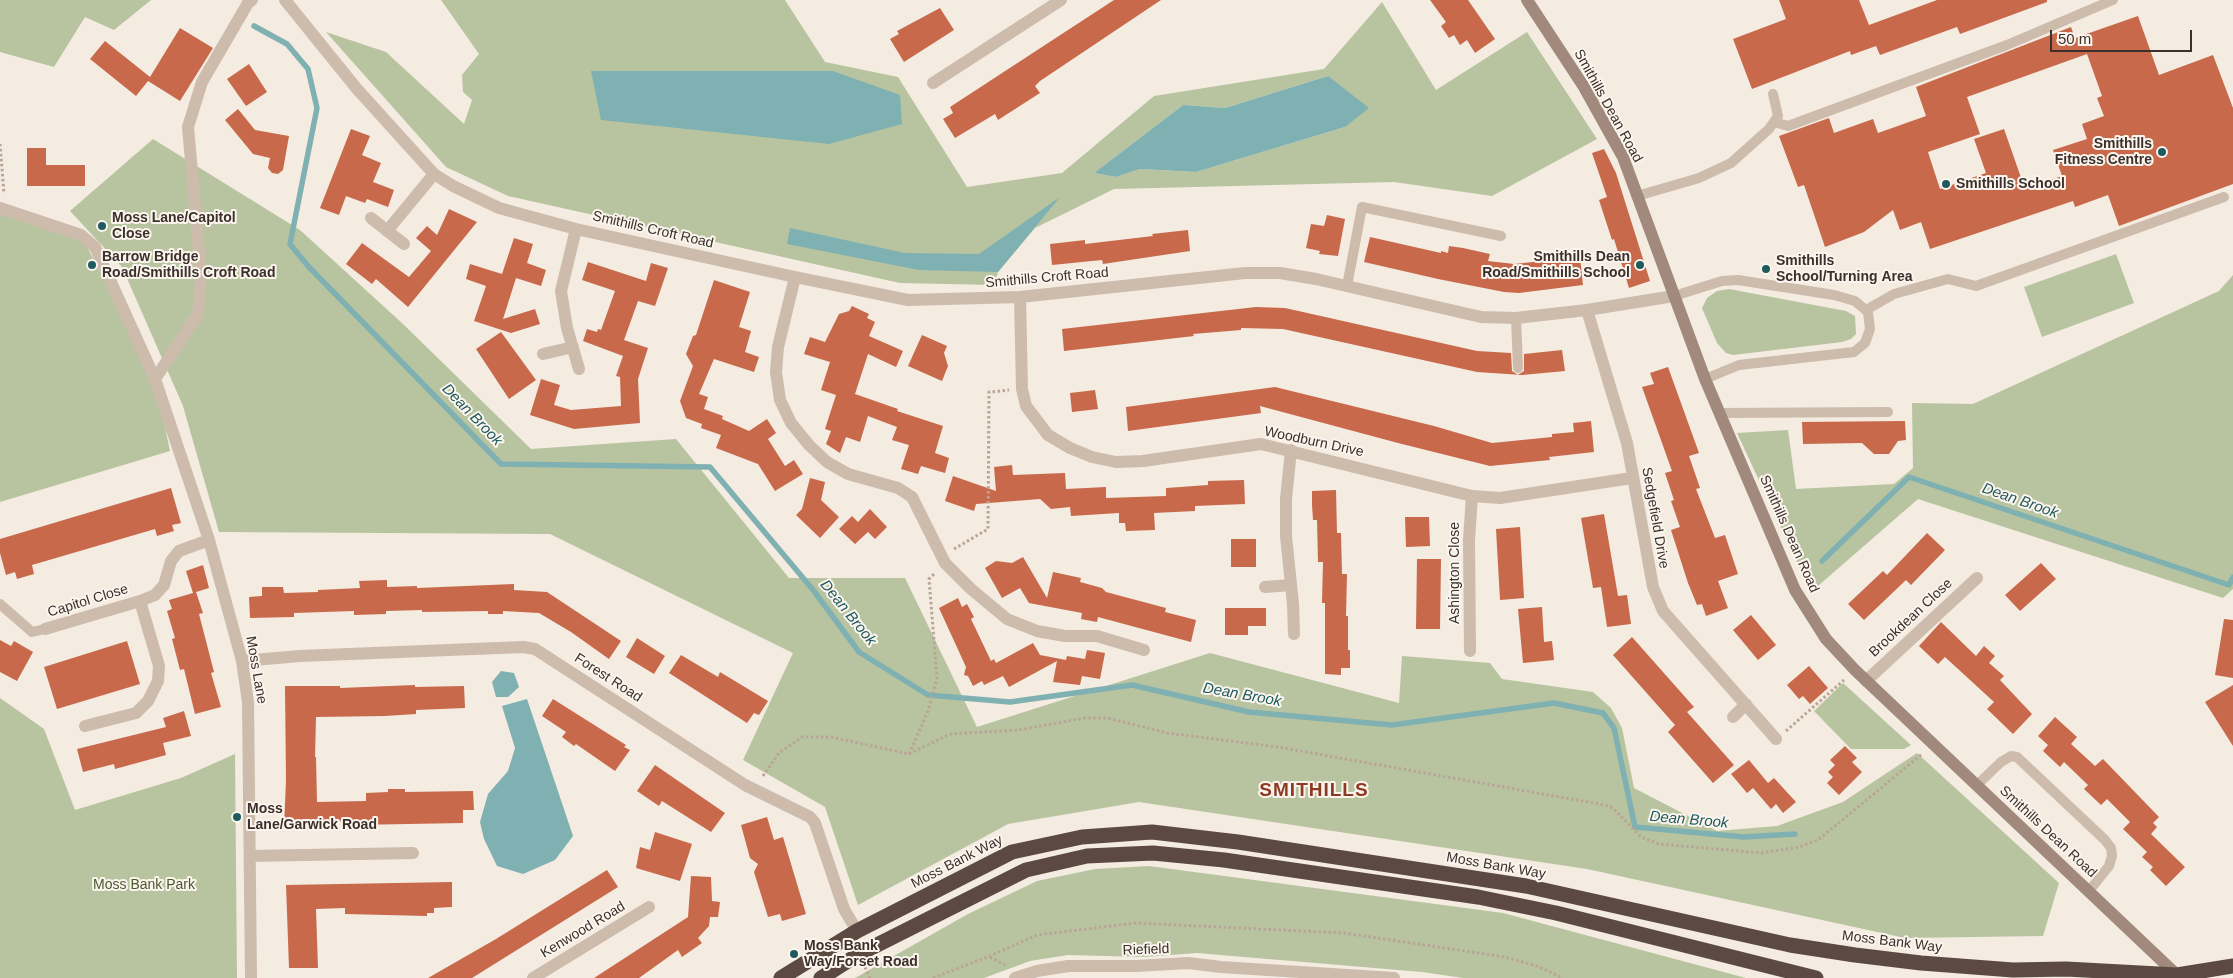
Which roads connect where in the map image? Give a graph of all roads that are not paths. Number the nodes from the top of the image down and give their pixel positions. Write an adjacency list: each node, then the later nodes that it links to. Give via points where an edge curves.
1 (252, 0): 30 (street, via 202,82 188,127 201,274 198,314)
2 (285, 0): 10 (street, Smithills Croft Road, via 357,89)
3 (1061, 0): 6 (street)
4 (1527, 0): 11 (street, Smithills Dean Road, via 1584,87 1623,158)
5 (2113, 0): 9 (lane, via 2006,45 1788,126)
6 (1047, 4): 7 (street)
7 (933, 83)
8 (1773, 94): 9 (lane, via 1778,116)
9 (1774, 122): 11 (lane, via 1731,163 1699,178)
10 (434, 174): 15 (street, Smithills Croft Road, via 499,208); 16 (street)
11 (1637, 196): 21 (street, Smithills Dean Road)
12 (2224, 197): 24 (lane, via 1976,286 1948,279 1894,294)
13 (3, 209): 30 (street, Moss Lane, via 81,235 95,247)
14 (371, 218): 16 (street)
15 (576, 228): 19 (street, Smithills Croft Road); 26 (street, via 561,291)
16 (387, 231): 18 (street)
17 (1501, 236): 20 (lane, via 1362,207)
18 (404, 244)
19 (794, 277): 22 (street, Smithills Croft Road, via 908,300); 46 (street, via 778,347 776,372 780,400 791,423 809,445 827,462 848,474 898,488 912,498 943,560 1007,619 1038,631 1065,636 1097,636)
20 (1347, 286): 22 (street, Smithills Croft Road, via 1280,273 1244,273); 25 (street, Smithills Croft Road, via 1481,317)
21 (1674, 296): 23 (street, Smithills Croft Road); 24 (lane, via 1722,281 1738,280 1834,295 1855,301); 31 (street, Smithills Dean Road)
22 (1020, 297): 34 (street, Woodburn Drive, via 1022,389 1026,406 1048,435 1070,448 1116,462 1143,462 1262,444)
23 (1587, 310): 25 (street, Smithills Croft Road); 35 (street, Sedgefield Drive, via 1627,443)
24 (1866, 310): 31 (lane, via 1870,329 1865,343 1854,352 1739,364)
25 (1516, 318): 28 (lane)
26 (573, 347): 27 (street); 29 (street)
27 (542, 354)
28 (1518, 368)
29 (579, 369)
30 (155, 379): 37 (street, Moss Lane)
31 (1705, 379): 33 (street, Smithills Dean Road)
32 (1888, 412): 33 (lane)
33 (1720, 413): 48 (street, Smithills Dean Road, via 1795,590 1826,639)
34 (1291, 450): 36 (street, Woodburn Drive); 39 (street, via 1286,536)
35 (1632, 478): 36 (street, Woodburn Drive, via 1500,498); 49 (street, Sedgefield Drive, via 1653,587 1664,611)
36 (1472, 496): 45 (street, Ashington Close)
37 (208, 540): 41 (street, Capitol Close, via 178,551 171,561 164,585); 47 (street, Moss Lane)
38 (1976, 578): 48 (street, Brookdean Close)
39 (1291, 585): 40 (street); 44 (street)
40 (1265, 587)
41 (140, 601): 43 (street, Capitol Close); 51 (street, Capitol Close, via 159,666 158,681 148,701 136,713)
42 (0, 604): 43 (lane, via 32,632)
43 (45, 629)
44 (1294, 634)
45 (1470, 651)
46 (1135, 652)
47 (242, 661): 55 (street, Moss Lane, via 248,702); 58 (street, Forest Road, via 368,653 536,649 754,789 810,817 815,823 844,909)
48 (1866, 681): 53 (street, Smithills Dean Road)
49 (1746, 704): 50 (street); 52 (street, Sedgefield Drive)
50 (1733, 717)
51 (86, 726)
52 (1776, 739)
53 (1977, 786): 56 (street, Smithills Dean Road); 56 (lane, via 2001,762 2010,756 2017,757 2111,848 2109,866)
54 (414, 853): 55 (street)
55 (251, 856): 63 (street, Moss Lane)
56 (2089, 891): 61 (street, Smithills Dean Road)
57 (649, 907): 64 (street, Kenwood Road)
58 (857, 931): 61 (highway, Moss Bank Way, via 1012,852 1082,837 1152,832 1248,843 1526,886 1790,945 1855,955 2013,970 2066,969); 65 (highway, Moss Bank Way)
59 (2233, 966): 61 (highway, Moss Bank Way)
60 (1273, 974): 62 (street, Riefield, via 1188,963 1068,966); 67 (street, Riefield)
61 (2177, 975)
62 (1019, 977)
63 (251, 978)
64 (533, 978)
65 (781, 978)
66 (821, 978): 68 (highway, via 859,954 1026,870 1087,856 1152,853 1224,860 1478,897 1556,913)
67 (1394, 978)
68 (1816, 978)

